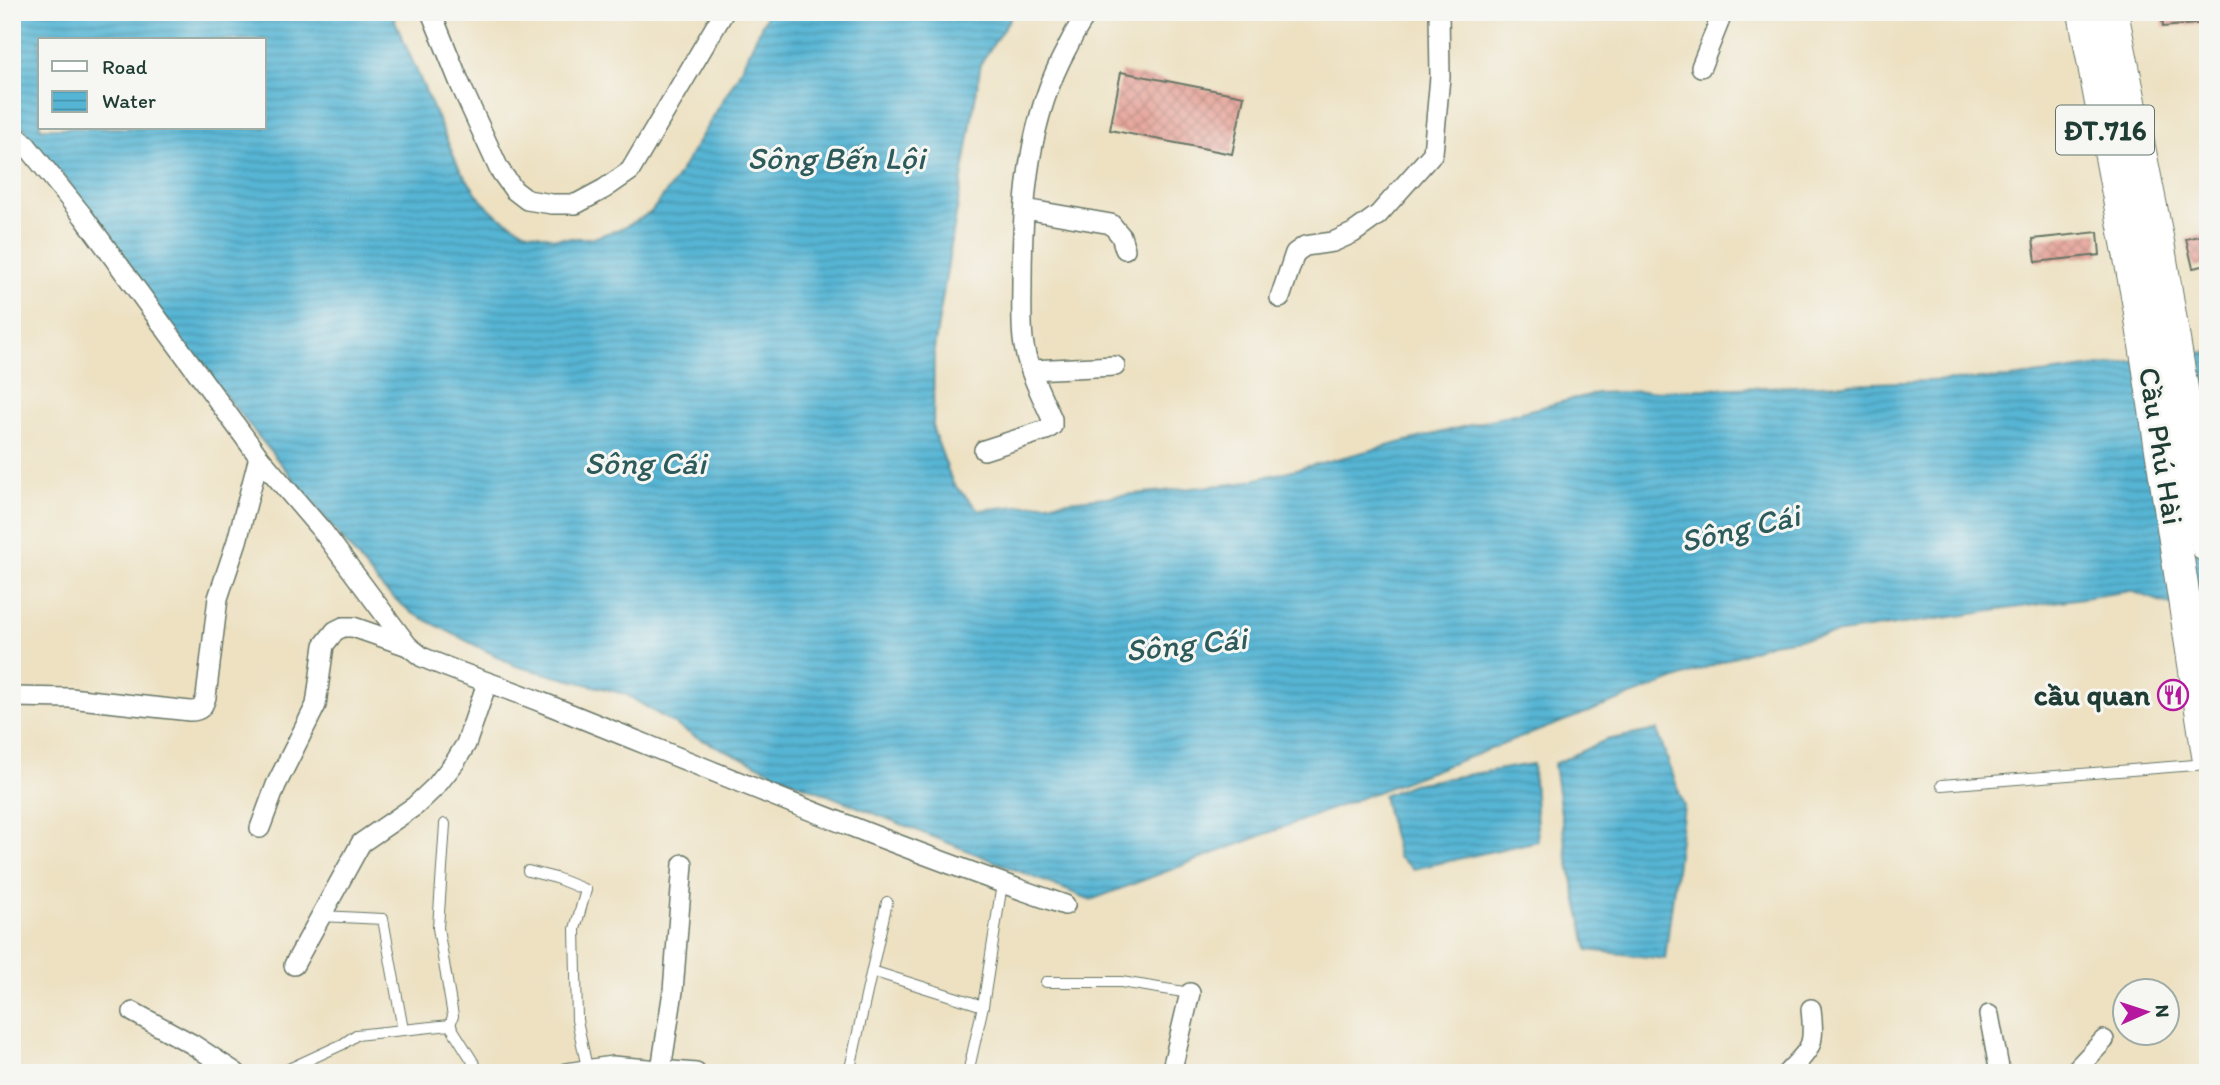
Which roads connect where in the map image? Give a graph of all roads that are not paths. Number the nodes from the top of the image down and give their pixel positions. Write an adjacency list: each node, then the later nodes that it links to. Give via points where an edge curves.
1 (431, 12): 2 (street, via 499,169 514,190 527,200 576,204 630,171)
2 (724, 12)
3 (1089, 12): 10 (street, via 1058,65 1039,118)
4 (1439, 12): 12 (street, via 1440,77 1433,153 1378,215 1333,243 1306,246 1295,253)
5 (1723, 12): 8 (street)
6 (2084, 12): 21 (main road, Cầu Phú Hài / ĐT.716, via 2139,306)
7 (2112, 12): 17 (main road, Cầu Phú Hài / ĐT.716, via 2158,242)
8 (1701, 67)
9 (12, 132): 16 (street, via 83,216)
10 (1025, 209): 11 (street, via 1111,224); 14 (street, via 1023,340)
11 (1125, 248)
12 (1279, 298)
13 (1115, 366): 14 (street)
14 (1031, 370): 15 (street, via 1052,426)
15 (984, 450)
16 (259, 457): 18 (street, via 324,533); 20 (street, via 218,598 206,697 198,711)
17 (2208, 547)
18 (408, 646): 19 (street, via 422,657); 25 (street, via 353,627 335,631 324,645 316,705)
19 (487, 683): 28 (street); 31 (street, via 455,762 415,806 361,843)
20 (12, 696)
21 (2208, 755)
22 (2208, 764): 23 (lane)
23 (1941, 785)
24 (445, 824): 40 (lane, via 438,928 453,1016)
25 (260, 828)
26 (683, 864): 44 (street, via 673,991)
27 (528, 871): 43 (lane, via 586,890 575,929 577,1020)
28 (1002, 884): 30 (street); 36 (lane)
29 (887, 902): 33 (lane)
30 (1065, 905)
31 (321, 916): 32 (street); 41 (lane, via 383,919)
32 (295, 965)
33 (872, 971): 36 (lane); 50 (lane)
34 (1046, 982): 35 (lane, via 1121,982)
35 (1189, 993): 52 (street)
36 (983, 1006): 51 (lane)
37 (1811, 1009): 53 (street, via 1811,1045)
38 (133, 1012): 45 (street)
39 (1989, 1015): 54 (street)
40 (450, 1025): 41 (lane); 47 (lane)
41 (403, 1030): 46 (lane, via 356,1035)
42 (2104, 1041): 55 (street)
43 (587, 1068): 44 (street); 48 (street)
44 (661, 1070): 49 (street)
45 (236, 1073)
46 (281, 1073)
47 (480, 1073)
48 (566, 1073)
49 (696, 1073)
50 (849, 1073)
51 (968, 1073)
52 (1171, 1073)
53 (1787, 1073)
54 (2000, 1073)
55 (2073, 1073)

